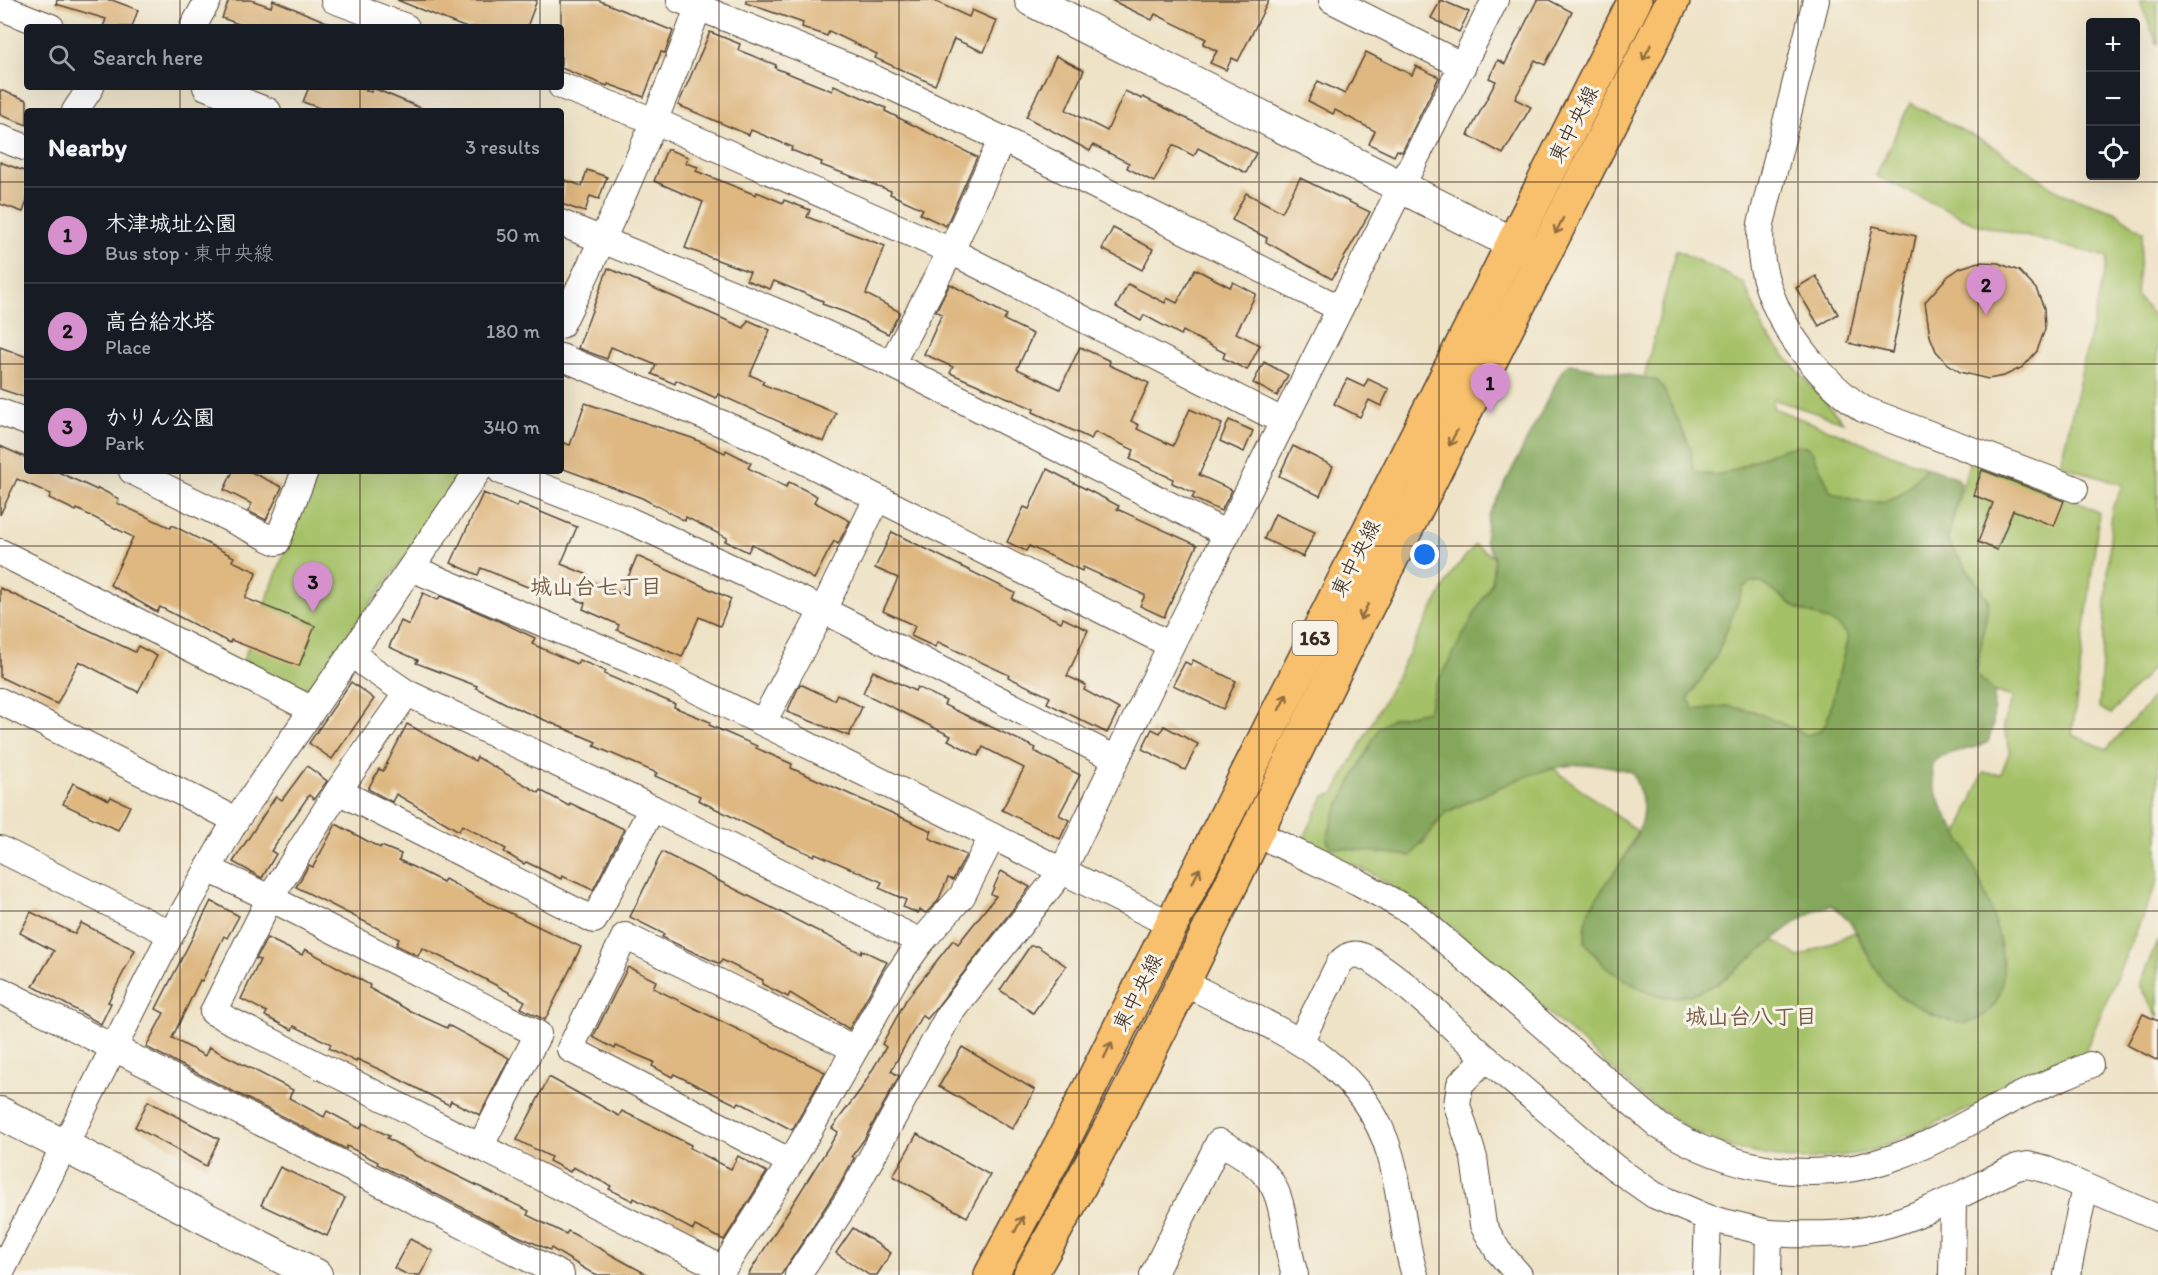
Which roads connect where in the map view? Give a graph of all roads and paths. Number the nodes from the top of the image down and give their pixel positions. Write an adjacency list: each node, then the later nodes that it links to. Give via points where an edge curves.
1 (208, 0): 12 (street)
2 (334, 0): 13 (street)
3 (1031, 0): 24 (street)
4 (1332, 0): 14 (street)
5 (1495, 0): 14 (street)
6 (1635, 0): 27 (highway, 東中央線 / 163)
7 (1673, 0): 29 (highway, 東中央線 / 163, one-way to 29)
8 (1816, 0): 41 (street, via 1761,224 1759,245 1768,293 1824,377 1863,409)
9 (693, 2): 20 (street); 22 (street, via 854,69)
10 (0, 7): 11 (street)
11 (43, 24)
12 (195, 24)
13 (398, 24)
14 (1463, 66): 24 (street)
15 (564, 87): 20 (street)
16 (89, 90): 18 (street)
17 (214, 90): 19 (street)
18 (77, 108)
19 (260, 108)
20 (655, 121): 26 (street); 28 (street)
21 (0, 138): 23 (street)
22 (1002, 139): 28 (street); 30 (street)
23 (24, 147)
24 (1402, 187): 27 (street); 30 (street)
25 (564, 224): 26 (street)
26 (603, 239): 31 (street); 33 (street)
27 (1513, 243): 29 (street); 63 (highway, 東中央線 / 163, one-way to 27)
28 (951, 251): 33 (street); 36 (street)
29 (1543, 259): 57 (highway, 東中央線 / 163, one-way to 57)
30 (1339, 308): 36 (street)
31 (564, 319)
32 (564, 358): 42 (street, via 764,441)
33 (891, 364): 43 (street)
34 (0, 412): 35 (street)
35 (24, 421)
36 (1284, 422): 43 (street)
37 (138, 474): 38 (street, via 277,542)
38 (305, 474)
39 (476, 474): 45 (street)
40 (509, 474): 46 (street, via 626,519)
41 (2075, 489)
42 (877, 499): 46 (street); 47 (street)
43 (1227, 534): 47 (street)
44 (0, 552): 51 (street)
45 (411, 568): 48 (street); 52 (street, via 666,675)
46 (823, 610): 52 (street); 53 (street)
47 (1171, 645): 53 (street)
48 (352, 652): 49 (street); 51 (street)
49 (407, 693): 54 (street); 55 (street)
50 (0, 701): 56 (street)
51 (311, 709): 56 (street)
52 (763, 722): 58 (street)
53 (1116, 759): 61 (street)
54 (338, 791): 55 (street, via 594,920); 62 (street)
55 (652, 808): 65 (street)
56 (236, 820): 60 (street)
57 (1256, 833): 66 (highway, 東中央線 / 163); 72 (street, via 1412,912 1659,1126 1728,1160 1806,1173 1832,1172 1896,1157)
58 (992, 837): 61 (street); 65 (street, via 962,896)
59 (0, 849): 64 (street)
60 (208, 869): 62 (street); 64 (street)
61 (1063, 870): 63 (street); 85 (street, via 950,1013 850,1197)
62 (270, 898): 75 (street, via 213,1012); 75 (street, via 538,1034)
63 (1172, 925): 86 (highway, 東中央線 / 163, one-way to 63)
64 (171, 934): 69 (street)
65 (921, 942): 70 (street)
66 (1182, 982): 68 (street); 87 (highway, 東中央線 / 163)
67 (0, 990): 69 (street)
68 (1300, 1040): 71 (street, via 1339,964 1350,955 1361,955 1393,976); 90 (street, via 1352,1085 1375,1117 1394,1169 1404,1236)
69 (113, 1048): 74 (street); 84 (street)
70 (855, 1049): 76 (street); 76 (street, via 625,936 570,1049)
71 (1486, 1058): 79 (street, via 1614,1167 1654,1195); 91 (street, via 1460,1084 1457,1106 1474,1158 1483,1225 1498,1251)
72 (2090, 1065)
73 (0, 1113): 74 (street)
74 (64, 1146): 82 (street); 83 (street)
75 (480, 1147): 76 (street, via 723,1269)
76 (791, 1162)
77 (2085, 1187): 78 (street, via 2028,1165); 80 (street); 95 (street)
78 (1953, 1199): 81 (street, via 1877,1227 1824,1234); 94 (street)
79 (1708, 1218): 81 (street); 92 (street)
80 (2158, 1218)
81 (1769, 1233): 93 (street)
82 (0, 1274)
83 (316, 1275)
84 (561, 1275)
85 (798, 1275)
86 (991, 1275)
87 (1030, 1275)
88 (1153, 1275): 89 (street, via 1219,1142 1245,1154 1276,1191 1286,1221)
89 (1295, 1275)
90 (1415, 1275)
91 (1519, 1275)
92 (1706, 1275)
93 (1768, 1275)
94 (1952, 1275)
95 (2067, 1275)

